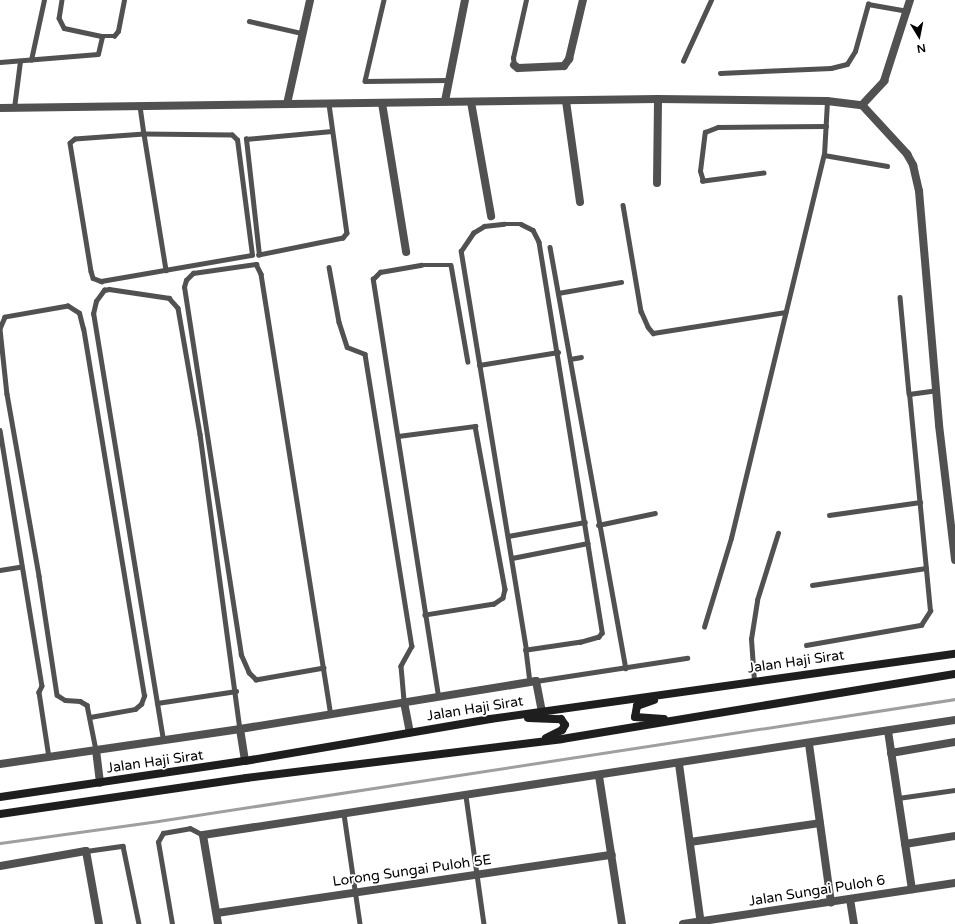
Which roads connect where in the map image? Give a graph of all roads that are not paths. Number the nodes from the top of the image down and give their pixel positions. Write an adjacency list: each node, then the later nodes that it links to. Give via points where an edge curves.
1 (44, 0): 15 (lane)
2 (62, 0): 14 (lane, via 59,18 64,28)
3 (124, 0): 14 (lane, via 118,31 114,36)
4 (310, 0): 13 (street)
5 (384, 0): 21 (lane, via 365,81)
6 (465, 0): 21 (street)
7 (526, 0): 19 (lane, via 513,58)
8 (583, 0): 19 (street, via 569,59 564,66 518,68)
9 (711, 0): 16 (lane)
10 (910, 0): 11 (street)
11 (907, 12): 20 (lane, via 868,4 855,51 847,64 831,68); 30 (street, via 884,81)
12 (249, 21): 13 (lane)
13 (302, 33): 28 (street)
14 (102, 36): 15 (lane, via 98,54)
15 (31, 60): 18 (lane)
16 (683, 61)
17 (0, 62): 18 (lane)
18 (20, 62): 33 (lane)
19 (514, 65)
20 (720, 73)
21 (448, 80): 23 (street)
22 (658, 99): 24 (street); 25 (street); 40 (street)
23 (445, 101): 26 (street); 27 (street)
24 (566, 101): 26 (street); 41 (street)
25 (827, 101): 30 (street); 34 (lane)
26 (471, 102): 43 (street)
27 (382, 103): 29 (street); 45 (street)
28 (287, 104): 29 (street); 31 (street)
29 (329, 104): 35 (lane)
30 (862, 105): 57 (street, via 907,154 913,165 919,191)
31 (140, 106): 33 (street); 36 (lane)
32 (0, 108): 33 (street)
33 (14, 108)
34 (826, 126): 37 (lane); 39 (lane, via 718,127 705,132 700,171 703,181)
35 (332, 131): 35 (lane, via 347,233 343,238 259,255 246,139)
36 (144, 134): 47 (lane); 47 (lane, via 75,139 70,143 70,149 93,278 101,281); 47 (lane, via 232,135 237,140 252,256)
37 (824, 155): 38 (lane); 51 (lane)
38 (887, 166)
39 (764, 174)
40 (657, 183)
41 (580, 202)
42 (623, 205): 51 (lane, via 642,311 653,333)
43 (491, 216)
44 (550, 247): 49 (lane)
45 (406, 252)
46 (329, 267): 91 (lane, via 339,322 348,347 365,354 412,646 401,666)
47 (166, 270)
48 (621, 282): 49 (lane)
49 (558, 293): 54 (lane)
50 (900, 297): 58 (lane)
51 (785, 312): 76 (lane, via 732,538)
52 (558, 352): 56 (lane); 56 (lane, via 539,242 533,230 521,224 484,226 474,233 461,251); 64 (lane)
53 (581, 357): 54 (lane)
54 (570, 359): 65 (lane)
55 (468, 362): 60 (lane, via 451,265 380,272 373,279)
56 (479, 365): 67 (lane)
57 (936, 390): 58 (lane); 70 (street)
58 (909, 394): 61 (lane)
59 (0, 430): 71 (lane)
60 (398, 436): 75 (lane); 75 (lane, via 475,426 505,589 503,598 494,604)
61 (920, 502): 63 (lane); 72 (lane)
62 (655, 513): 65 (lane)
63 (829, 515)
64 (585, 522): 67 (lane); 68 (lane)
65 (598, 525): 82 (lane)
66 (778, 533): 85 (lane, via 757,600 751,639)
67 (508, 536): 69 (lane)
68 (588, 543): 69 (lane); 78 (lane, via 602,633 599,637 581,642)
69 (512, 558): 78 (lane)
70 (955, 560)
71 (20, 567): 73 (lane); 108 (lane, via 42,686 39,692)
72 (926, 568): 74 (lane); 77 (lane, via 930,611 921,625)
73 (0, 570)
74 (812, 585)
75 (425, 615): 90 (lane)
76 (704, 627)
77 (806, 645)
78 (526, 650): 86 (lane)
79 (955, 654): 85 (main road, Jalan Haji Sirat)
80 (687, 658): 82 (lane)
81 (324, 668): 81 (lane, via 256,680 249,673 241,655 184,287 186,280 193,273 256,264 261,274); 94 (lane)
82 (626, 668): 86 (lane)
83 (955, 674): 87 (main road, Jalan Haji Sirat)
84 (955, 677): 87 (main road)
85 (754, 681): 89 (main road, Jalan Haji Sirat)
86 (533, 682): 90 (street); 93 (street)
87 (909, 682): 96 (main road, Jalan Haji Sirat)
88 (236, 691): 92 (lane); 92 (lane, via 201,442 178,308 169,298 104,290 96,301 93,314); 99 (lane)
89 (691, 691): 93 (main road, Jalan Haji Sirat); 96 (main road, via 637,706 635,718)
90 (438, 696): 91 (street)
91 (404, 702): 94 (street); 101 (street)
92 (157, 703): 102 (lane)
93 (542, 712): 97 (main road, Jalan Haji Sirat)
94 (331, 714): 99 (street)
95 (90, 717): 95 (lane, via 87,706 80,701 64,700 57,695 7,394 0,329 5,317 68,306 79,313 83,329 144,696 141,704 135,709); 106 (lane)
96 (699, 718): 105 (main road, Jalan Haji Sirat)
97 (490, 720): 101 (main road, Jalan Haji Sirat); 105 (main road, via 550,718 561,719 566,725 555,735)
98 (955, 720): 100 (street)
99 (240, 729): 102 (street); 109 (street)
100 (888, 730): 104 (street); 107 (street)
101 (410, 732): 109 (main road, Jalan Haji Sirat)
102 (163, 740): 106 (street)
103 (955, 742): 107 (street)
104 (809, 744): 111 (street); 120 (street)
105 (517, 746): 118 (main road, Jalan Haji Sirat, via 246,778)
106 (96, 750): 108 (street); 113 (street)
107 (891, 753): 117 (street)
108 (49, 757): 110 (street)
109 (244, 762): 113 (main road, Jalan Haji Sirat)
110 (0, 764)
111 (679, 764): 112 (street); 123 (street)
112 (599, 776): 115 (street); 126 (street)
113 (100, 783): 116 (main road, Jalan Haji Sirat)
114 (955, 790): 117 (lane)
115 (466, 796): 119 (street); 128 (lane)
116 (0, 797)
117 (898, 798): 124 (street)
118 (0, 814)
119 (344, 814): 121 (street); 131 (lane)
120 (820, 823): 123 (street); 133 (street)
121 (203, 835): 134 (street); 138 (lane, via 190,828 162,833 158,842)
122 (955, 836): 124 (street)
123 (690, 842): 135 (street)
124 (905, 844): 130 (street)
125 (86, 851): 127 (street); 136 (street); 137 (lane, via 123,846)
126 (612, 855): 128 (street, Lorong Sungai Puloh 5E); 142 (street)
127 (0, 866)
128 (477, 875): 131 (street, Lorong Sungai Puloh 5E); 141 (lane)
129 (955, 883): 130 (street, Jalan Sungai Puloh 6)
130 (912, 889): 132 (street, Jalan Sungai Puloh 6)
131 (356, 893): 134 (street, Lorong Sungai Puloh 5E); 140 (lane)
132 (850, 899): 133 (street, Jalan Sungai Puloh 6); 144 (street)
133 (831, 902): 135 (street, Jalan Sungai Puloh 6)
134 (216, 913): 139 (street)
135 (701, 923): 143 (street, Jalan Sungai Puloh 6)
136 (99, 924)
137 (139, 924)
138 (172, 924)
139 (218, 924)
140 (360, 924)
141 (484, 924)
142 (622, 924)
143 (684, 924)
144 (854, 924)

